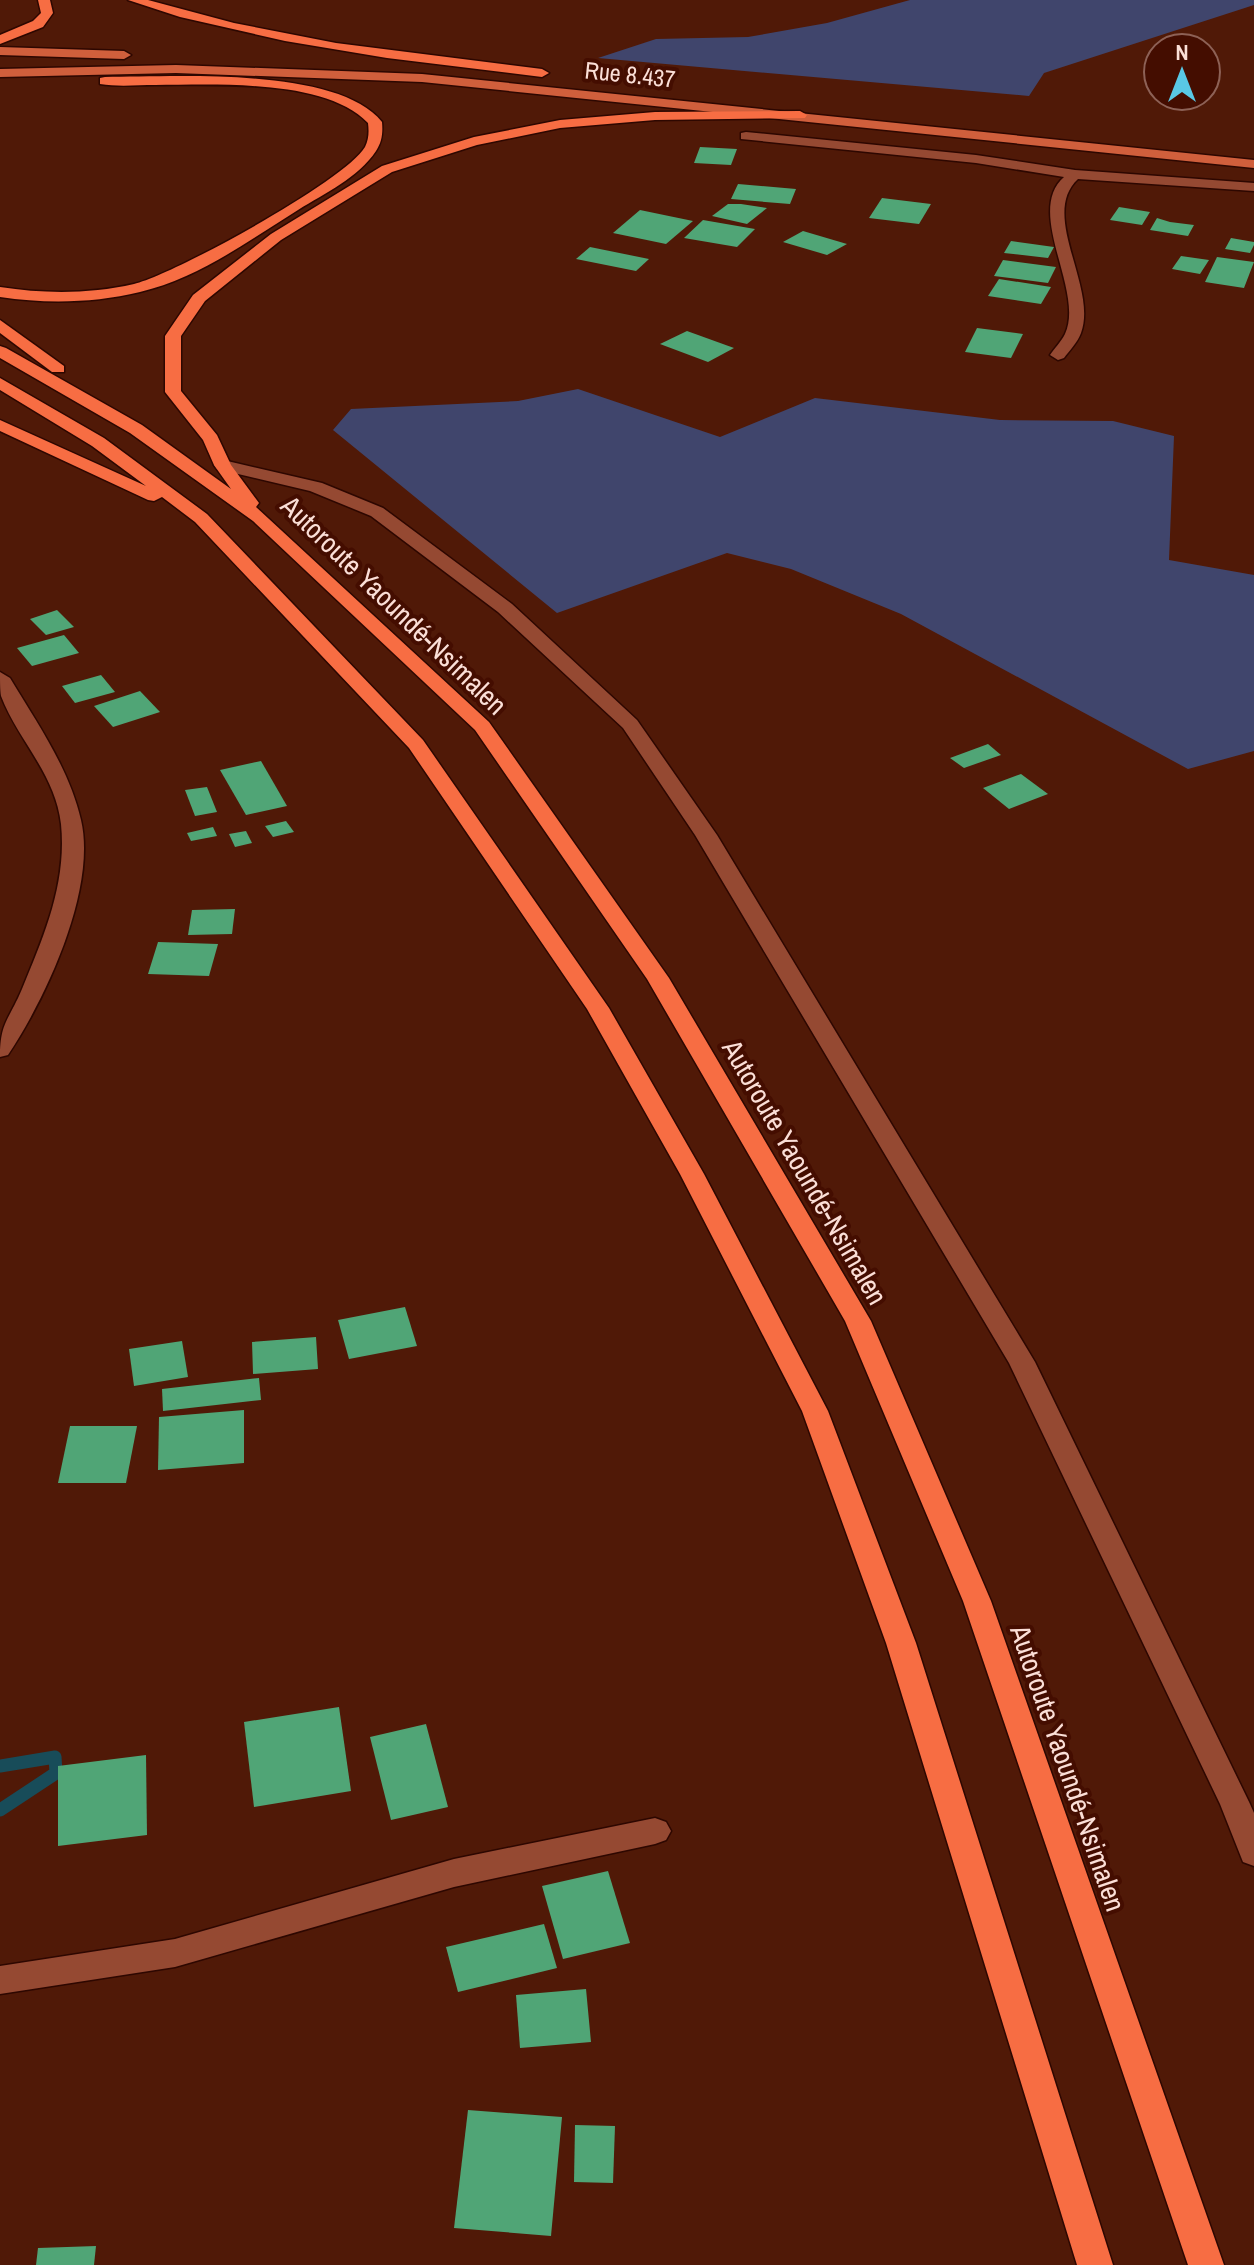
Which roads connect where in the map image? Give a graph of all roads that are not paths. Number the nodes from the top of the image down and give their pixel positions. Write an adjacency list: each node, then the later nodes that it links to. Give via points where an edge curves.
1 (44, 0): 3 (highway, via 47,13 38,24)
2 (134, 0): 8 (highway, via 320,45)
3 (0, 40)
4 (0, 51): 5 (main road)
5 (190, 57): 6 (main road); 8 (main road)
6 (0, 61)
7 (0, 73): 11 (main road, Rue 8.437, via 297,72)
8 (548, 74)
9 (105, 81): 10 (main road); 11 (main road); 17 (highway, via 240,84 322,94 356,105 375,122 377,139 346,174 175,276 104,294)
10 (0, 84)
11 (586, 93): 12 (main road, Rue 8.437)
12 (800, 115): 14 (main road, Rue 8.437); 26 (highway, via 655,116 560,124 474,141 387,169 276,237 199,298 173,336 173,392 211,439)
13 (746, 136): 15 (street)
14 (1254, 164)
15 (1075, 174): 16 (street); 20 (street, via 1064,184 1055,211 1076,318 1073,334)
16 (1254, 187)
17 (0, 292)
18 (0, 325): 24 (highway)
19 (0, 351): 24 (highway, Autoroute Yaoundé-Nsimalen)
20 (1058, 355)
21 (0, 383): 25 (highway)
22 (0, 394): 25 (highway)
23 (0, 425): 28 (highway)
24 (136, 429): 27 (highway, Autoroute Yaoundé-Nsimalen)
25 (98, 442): 28 (highway)
26 (223, 465): 27 (highway); 32 (street, via 316,487 377,512 505,608 630,724 706,835 1022,1362)
27 (259, 517): 35 (highway, Autoroute Yaoundé-Nsimalen, via 482,726 658,978 858,1321 977,1601)
28 (201, 518): 34 (highway, via 416,744 589,995 692,1174 815,1411 901,1643)
29 (0, 678): 30 (street, via 52,766 71,822 71,880 59,927 27,1003)
30 (0, 1050)
31 (655, 1831): 33 (street, via 454,1873 175,1953)
32 (1254, 1853)
33 (0, 1980)
34 (1095, 2265)
35 (1206, 2265)

